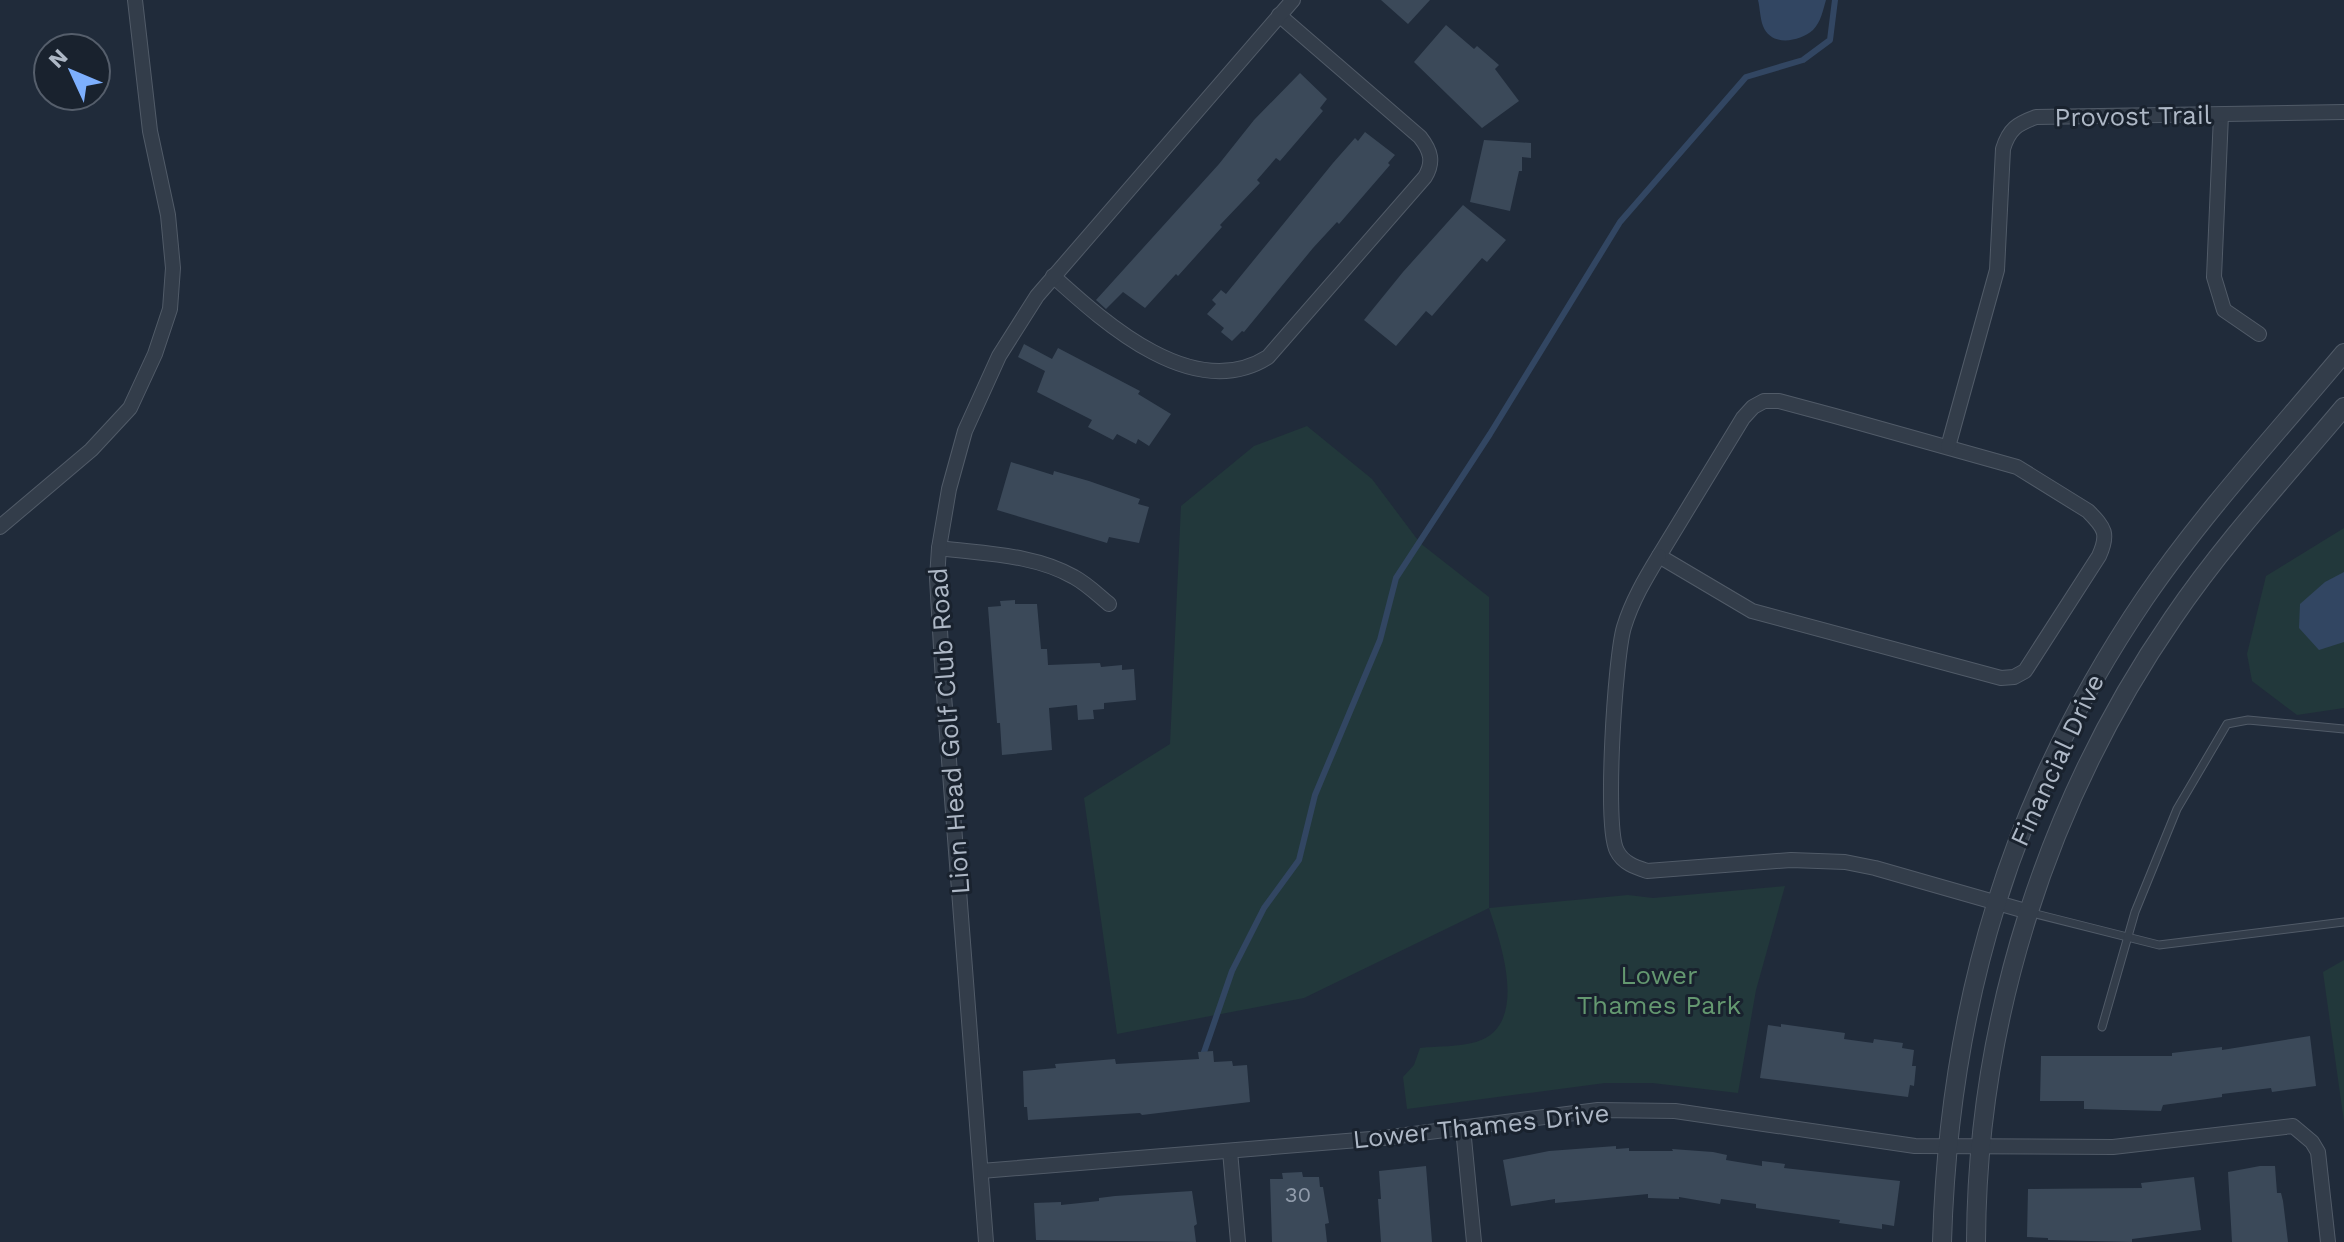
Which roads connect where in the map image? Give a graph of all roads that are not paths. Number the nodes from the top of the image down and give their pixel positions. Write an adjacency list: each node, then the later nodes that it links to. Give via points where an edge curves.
1 (135, 0): 11 (street, via 150,131 168,215 170,309 130,408 91,450)
2 (1293, 0): 3 (street, Lion Head Golf Club Road)
3 (1279, 15): 6 (street, Lion Head Golf Club Road); 6 (street, via 1428,146 1431,166 1414,189 1268,357 1255,365 1200,370 1166,357 1115,330)
4 (2344, 112): 5 (street, Provost Trail)
5 (2221, 115): 7 (street, via 2214,277 2224,310); 10 (street, Provost Trail, via 2036,117 2018,123 2008,134 1997,270)
6 (1053, 276): 12 (street, Lion Head Golf Club Road, via 1012,333 975,407 956,459)
7 (2259, 334)
8 (2344, 353): 16 (street, Financial Drive, via 2184,546 2120,637 2057,750)
9 (2344, 407): 17 (street, Financial Drive, via 2226,548 2148,656 2077,788)
10 (1948, 447): 13 (street, via 1764,401 1743,418); 13 (street, via 2031,474 2088,511 2105,530 2099,556 2025,671 2014,677 2001,678 1752,611)
11 (0, 527)
12 (939, 548): 14 (street, via 1054,567); 25 (street, Lion Head Golf Club Road, via 943,682)
13 (1659, 556): 16 (street, via 1634,600 1617,658 1611,822 1616,850 1627,863 1647,871 1791,860 1845,862)
14 (1109, 604)
15 (2344, 729): 19 (lane, via 2248,720 2227,724 2177,809)
16 (1995, 903): 17 (street); 22 (street, Financial Drive, via 1965,1017)
17 (2029, 912): 19 (lane); 23 (street, Financial Drive, via 2010,970)
18 (2344, 922): 19 (lane, via 2159,945)
19 (2127, 938): 20 (lane)
20 (2102, 1027)
21 (1463, 1128): 22 (street, Lower Thames Drive, via 1598,1110 1675,1111); 24 (street, Lower Thames Drive); 28 (street)
22 (1946, 1146): 23 (street, Lower Thames Drive); 29 (street, Financial Drive)
23 (1979, 1146): 30 (street, Financial Drive); 31 (street, Lower Thames Drive, via 2113,1147 2293,1126 2318,1152)
24 (1230, 1151): 25 (street, Lower Thames Drive); 27 (street)
25 (981, 1171): 26 (street, Lion Head Golf Club Road)
26 (986, 1242)
27 (1238, 1242)
28 (1474, 1242)
29 (1942, 1242)
30 (1976, 1242)
31 (2328, 1242)

